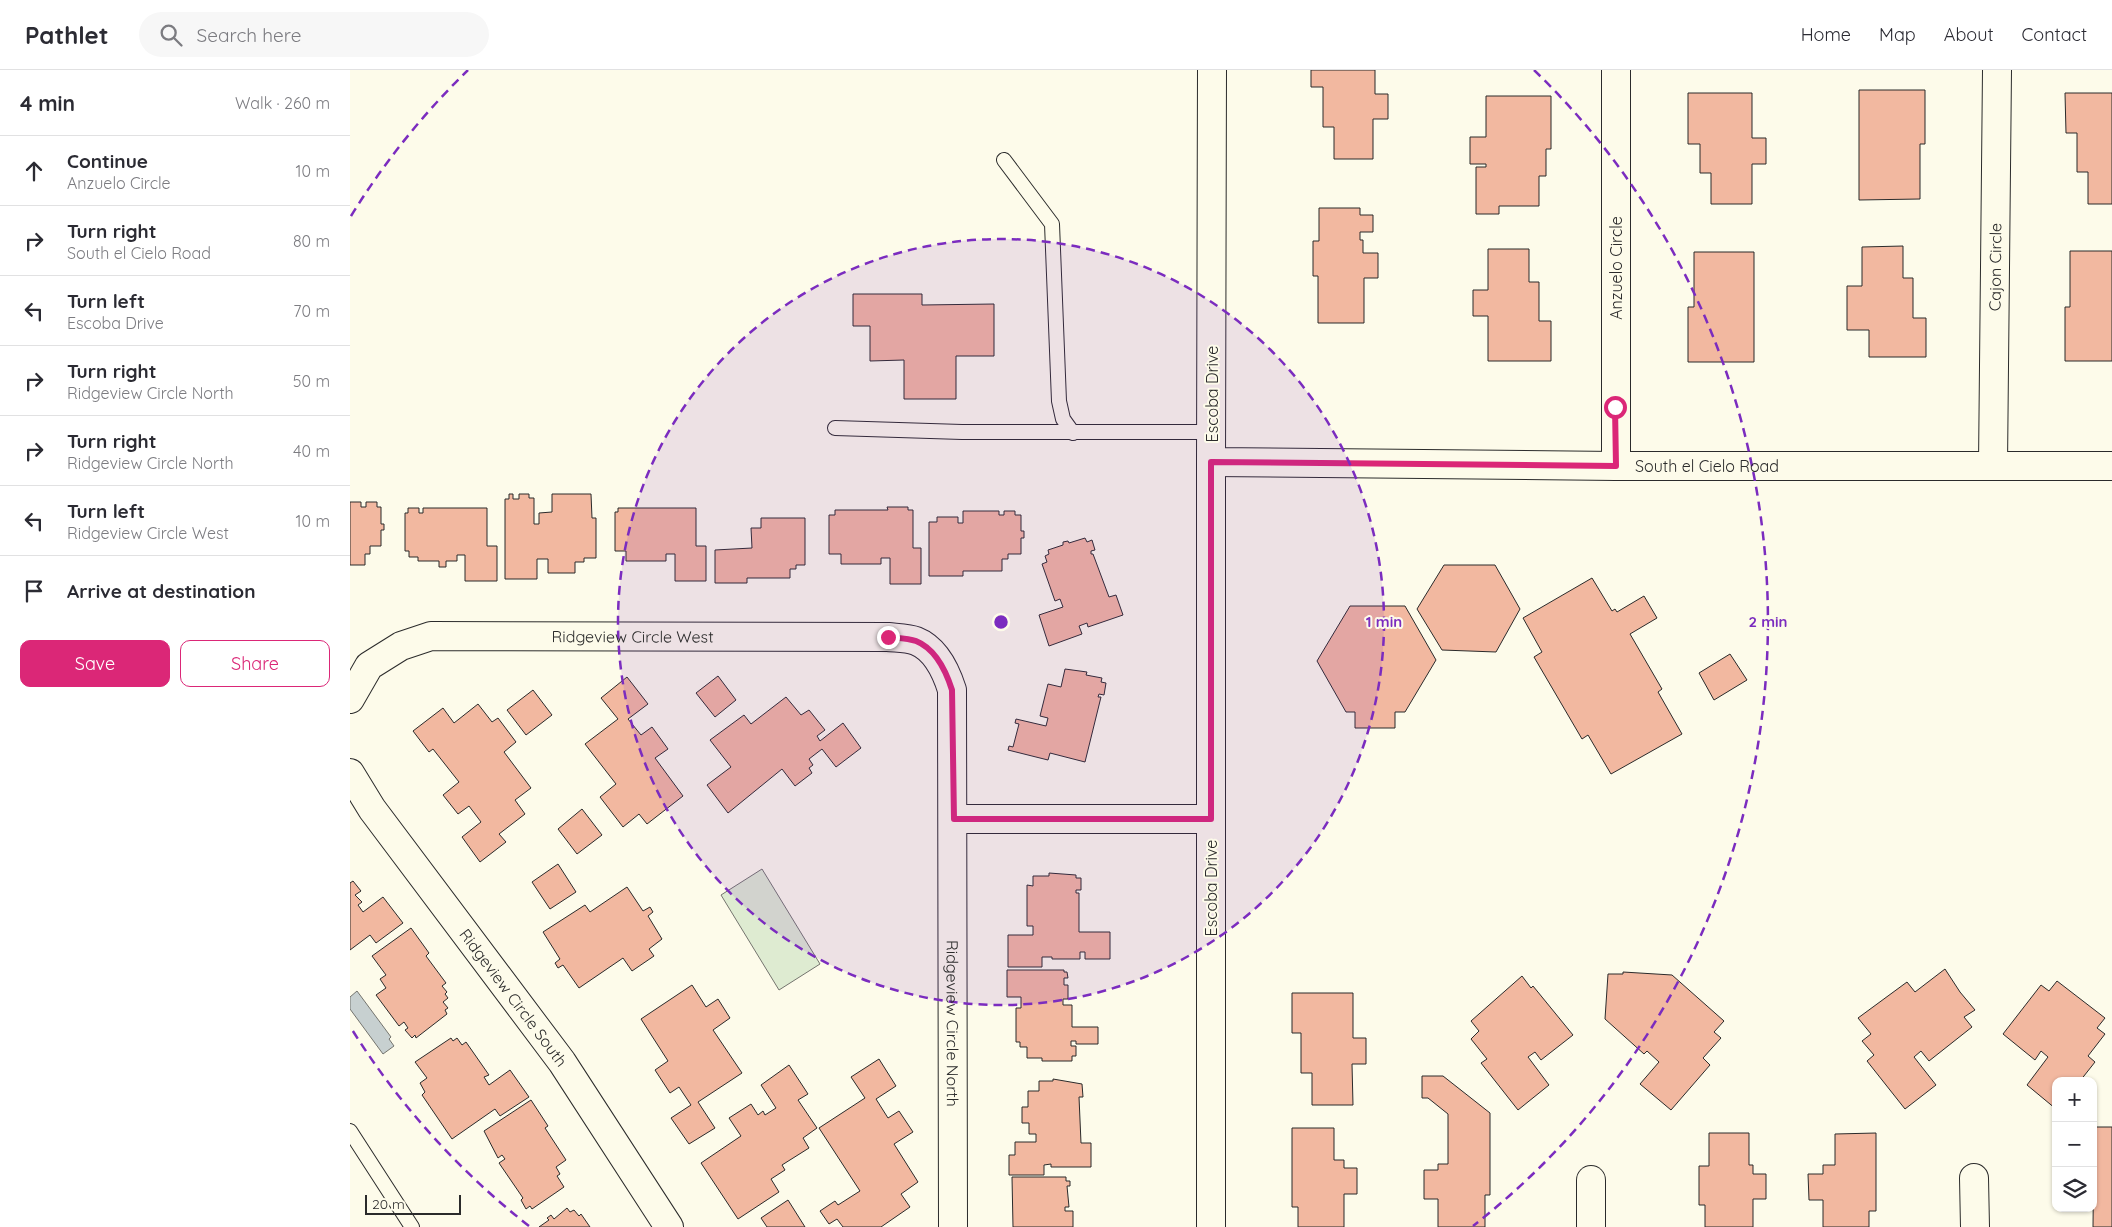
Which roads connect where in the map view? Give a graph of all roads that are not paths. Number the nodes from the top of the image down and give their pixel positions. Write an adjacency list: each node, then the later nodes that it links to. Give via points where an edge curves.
1 (1212, 70): 6 (street, Escoba Drive)
2 (1616, 70): 10 (street, Anzuelo Circle)
3 (1997, 70): 9 (street, Cajon Circle)
4 (1004, 160): 7 (lane, via 1052,224 1059,401 1063,419)
5 (835, 428): 7 (lane)
6 (1212, 432): 7 (lane); 8 (street, Escoba Drive)
7 (1073, 433)
8 (1211, 462): 10 (street, South el Cielo Road); 16 (street, Escoba Drive)
9 (1993, 465): 10 (street, South el Cielo Road); 11 (street, South el Cielo Road)
10 (1616, 466)
11 (2112, 466)
12 (935, 656): 13 (street, Ridgeview Circle West, via 916,641 888,637 431,636 401,646 369,666); 15 (street, Ridgeview Circle North, via 947,672 952,690)
13 (350, 698)
14 (350, 773): 21 (street, Ridgeview Circle South, via 372,809 562,1062)
15 (954, 819): 16 (street); 22 (street, Ridgeview Circle North)
16 (1211, 819): 23 (street, Escoba Drive)
17 (350, 1131): 20 (lane)
18 (1974, 1178): 25 (street)
19 (1591, 1180): 24 (street)
20 (412, 1227)
21 (669, 1227)
22 (953, 1227)
23 (1211, 1227)
24 (1591, 1227)
25 (1975, 1227)

